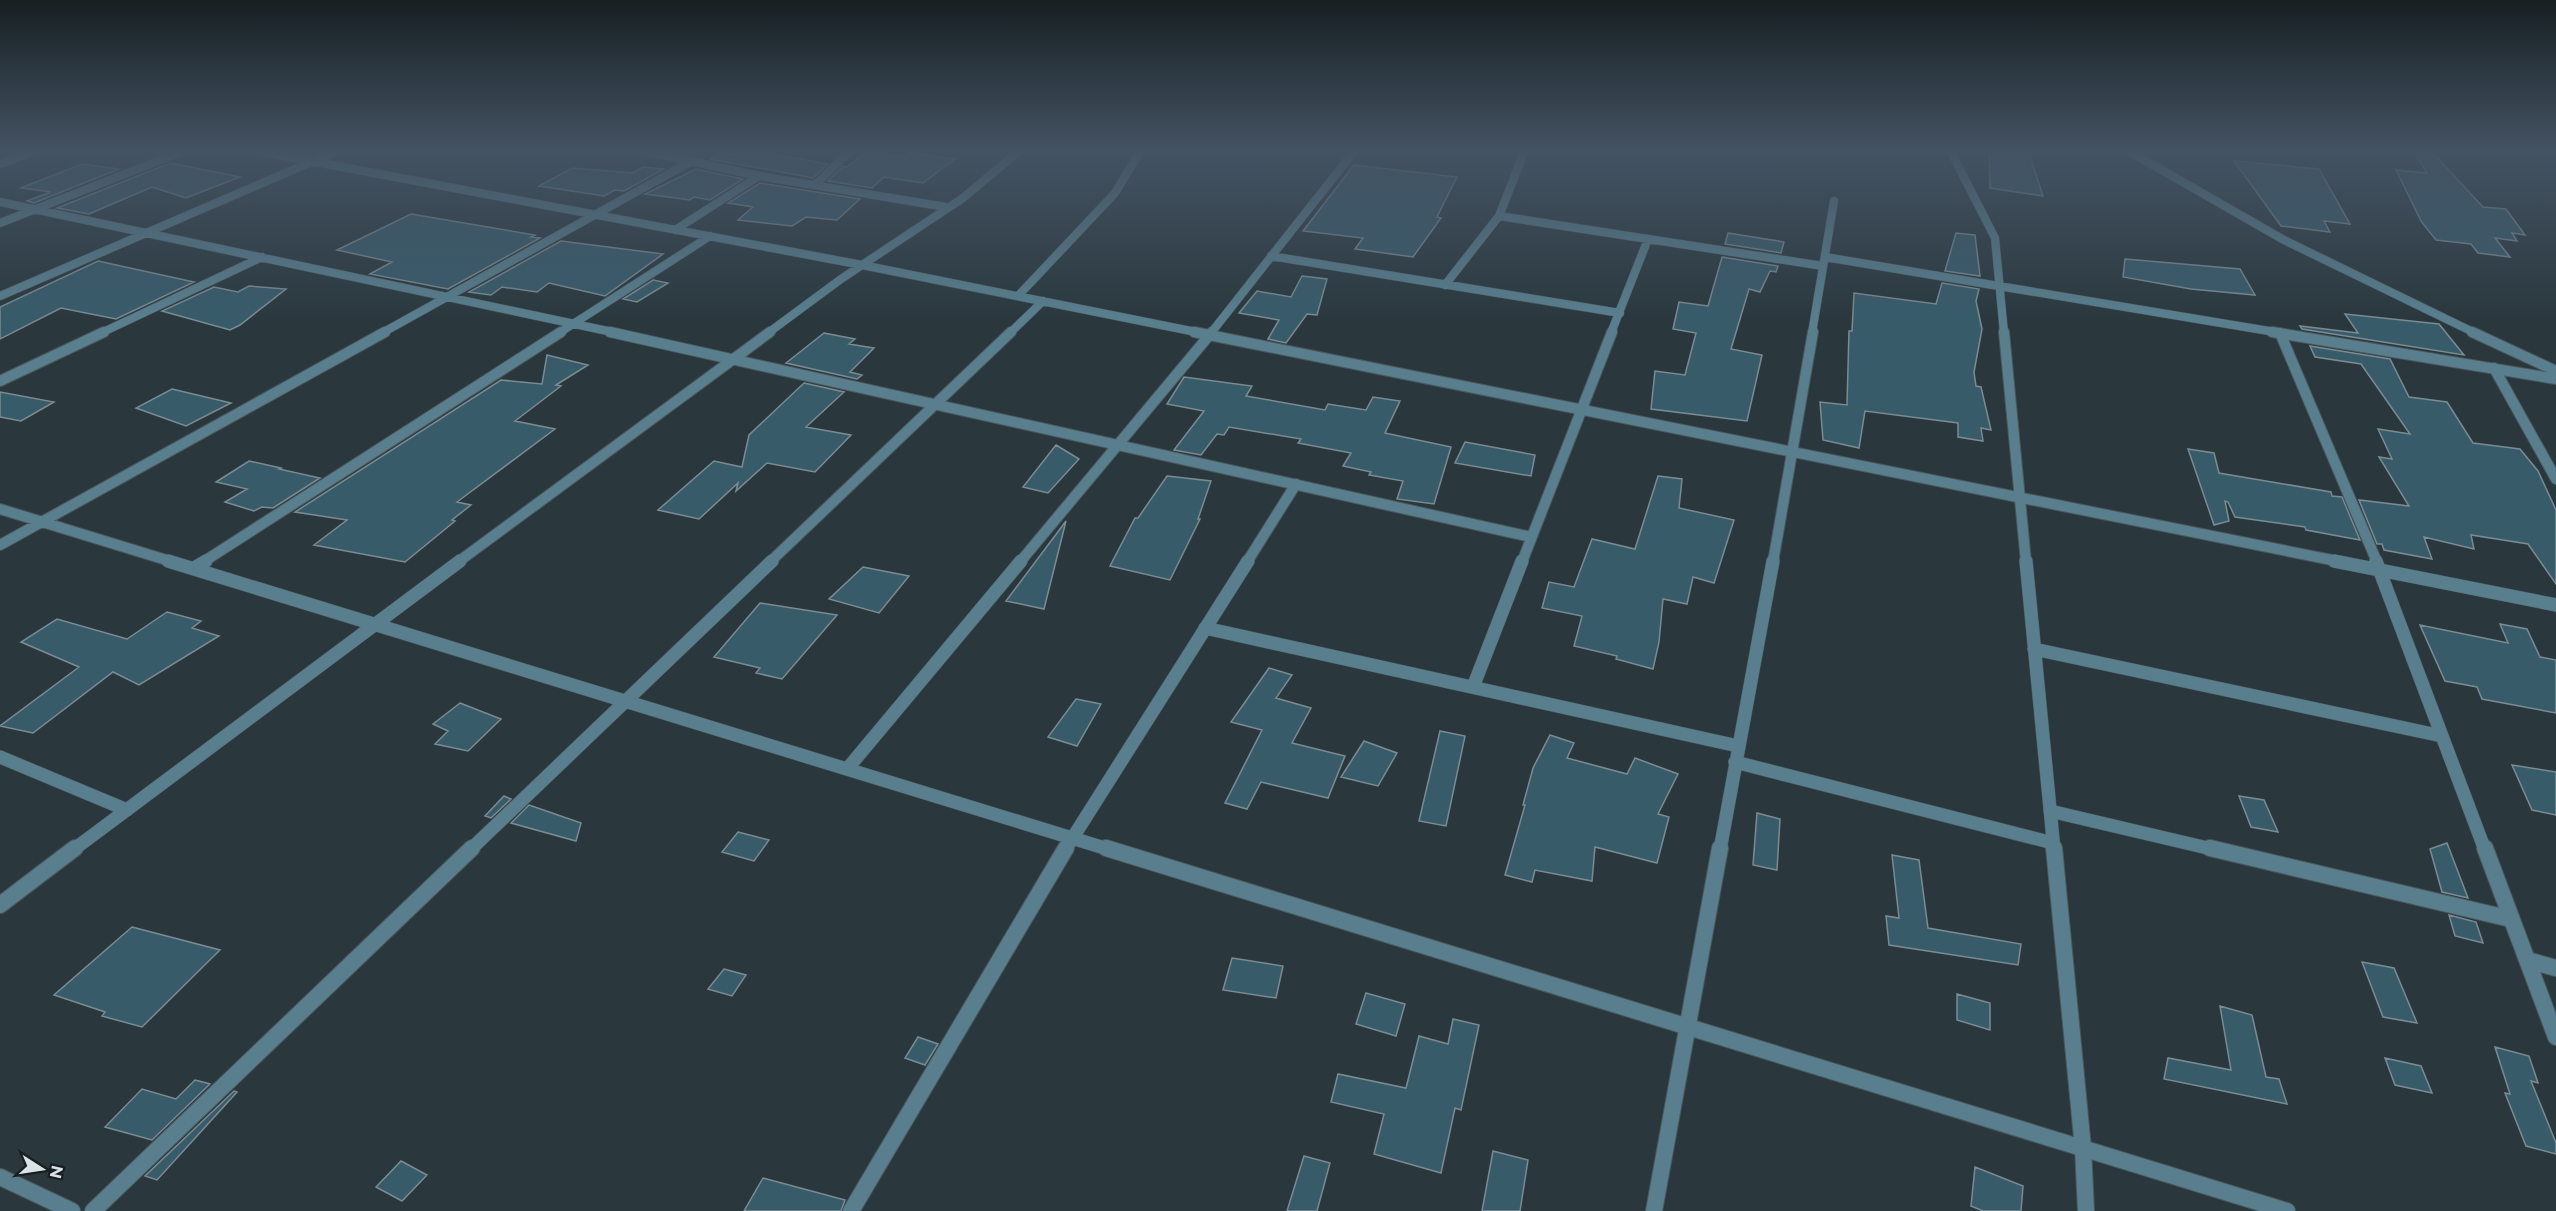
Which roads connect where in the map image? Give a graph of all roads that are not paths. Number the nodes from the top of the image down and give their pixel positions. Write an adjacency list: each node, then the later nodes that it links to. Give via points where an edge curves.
1 (19, 207): 14 (street)
2 (42, 207): 14 (street)
3 (208, 207): 19 (street)
4 (552, 207): 15 (street)
5 (613, 207): 15 (street)
6 (712, 207): 18 (street)
7 (946, 207): 25 (street)
8 (1102, 207): 29 (street)
9 (1310, 207): 22 (street)
10 (1502, 207): 16 (street)
11 (1833, 207): 24 (street)
12 (1979, 207): 27 (street, via 1995,238)
13 (2221, 207): 38 (street, via 2375,286)
14 (33, 210): 17 (street); 19 (street)
15 (598, 215): 18 (street); 30 (street)
16 (1498, 216): 21 (street); 26 (street)
17 (0, 223)
18 (675, 230): 20 (street)
19 (149, 232): 23 (street); 28 (street)
20 (711, 236): 25 (street); 33 (street)
21 (1648, 239): 24 (street); 32 (street)
22 (1271, 256): 26 (street); 35 (street)
23 (262, 257): 30 (street); 40 (street)
24 (1824, 262): 27 (street); 44 (street)
25 (862, 265): 29 (street); 36 (street)
26 (1444, 285): 32 (street)
27 (1999, 286): 34 (street); 47 (street)
28 (0, 296)
29 (1018, 296): 31 (street)
30 (446, 299): 33 (street); 49 (street)
31 (1043, 301): 35 (street); 41 (street)
32 (1620, 313): 42 (street)
33 (573, 325): 36 (street); 52 (street)
34 (2280, 333): 37 (street); 53 (street)
35 (1209, 334): 42 (street); 43 (street)
36 (734, 358): 41 (street); 55 (street)
37 (2494, 368): 39 (street); 45 (street)
38 (2556, 371)
39 (2556, 379)
40 (0, 381)
41 (937, 404): 43 (street); 59 (street)
42 (1582, 410): 44 (street); 50 (street)
43 (1118, 444): 46 (street); 64 (street)
44 (1792, 452): 47 (street); 61 (street)
45 (2556, 479)
46 (1296, 484): 50 (street); 56 (street)
47 (2019, 497): 53 (street); 57 (street)
48 (0, 509): 49 (street)
49 (42, 522): 51 (street); 52 (street)
50 (1531, 537): 58 (street)
51 (0, 545)
52 (194, 568): 55 (street)
53 (2380, 570): 54 (street); 60 (street)
54 (2556, 605)
55 (375, 623): 59 (street); 65 (street)
56 (1205, 628): 58 (street); 67 (street)
57 (2034, 649): 60 (street); 66 (street)
58 (1473, 687): 61 (street)
59 (628, 701): 64 (street); 78 (street)
60 (2442, 736): 70 (street)
61 (1738, 746): 63 (street)
62 (0, 757): 65 (street)
63 (1735, 762): 68 (street); 73 (street)
64 (848, 768): 67 (street)
65 (127, 810): 69 (street)
66 (2050, 811): 68 (street); 70 (street)
67 (1073, 837): 73 (street); 79 (street)
68 (2053, 843): 75 (street)
69 (0, 905)
70 (2511, 919): 71 (street)
71 (2527, 960): 72 (street); 74 (street)
72 (2556, 968)
73 (1686, 1026): 75 (street); 80 (street)
74 (2556, 1037)
75 (2083, 1148): 81 (street); 82 (street)
76 (0, 1177): 77 (street)
77 (72, 1211)
78 (93, 1211)
79 (851, 1211)
80 (1654, 1211)
81 (2086, 1211)
82 (2288, 1211)

